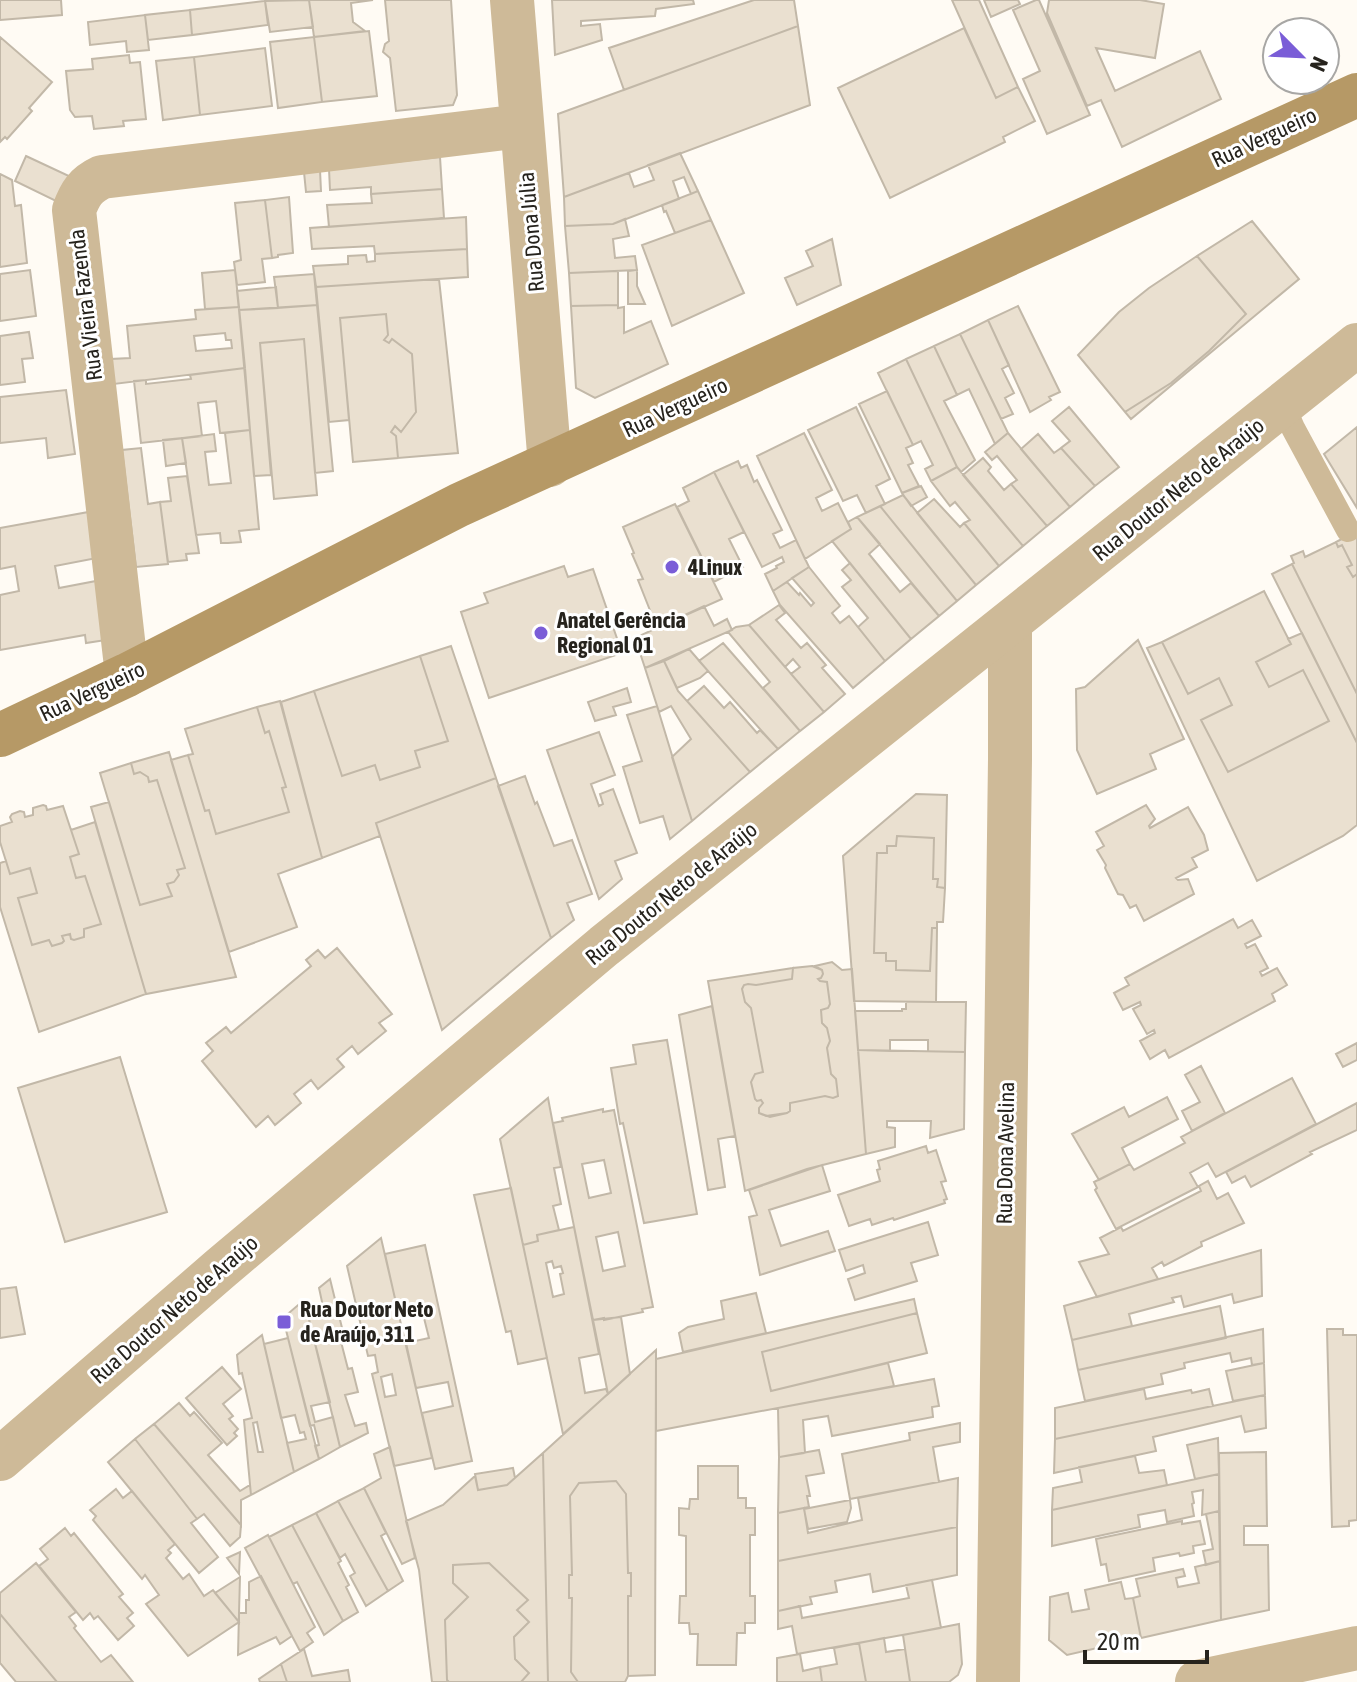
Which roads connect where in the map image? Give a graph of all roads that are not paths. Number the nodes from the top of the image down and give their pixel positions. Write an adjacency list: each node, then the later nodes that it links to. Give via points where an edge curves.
1 (512, 0): 3 (street, Rua Dona Júlia)
2 (1357, 95): 6 (main road, Rua Vergueiro)
3 (522, 126): 6 (street, Rua Dona Júlia); 9 (street, Rua Vieira Fazenda, via 102,177 81,192 74,210)
4 (1357, 345): 5 (street, Rua Doutor Neto de Araújo)
5 (1283, 405): 7 (lane); 8 (street, Rua Doutor Neto de Araújo)
6 (550, 465): 9 (main road, Rua Vergueiro, via 459,505)
7 (1348, 530)
8 (1010, 624): 11 (street, Rua Doutor Neto de Araújo, via 604,946); 13 (street, Rua Dona Avelina)
9 (127, 675): 10 (main road, Rua Vergueiro)
10 (0, 735)
11 (0, 1459)
12 (1355, 1660): 14 (street)
13 (998, 1682)
14 (1197, 1682)

